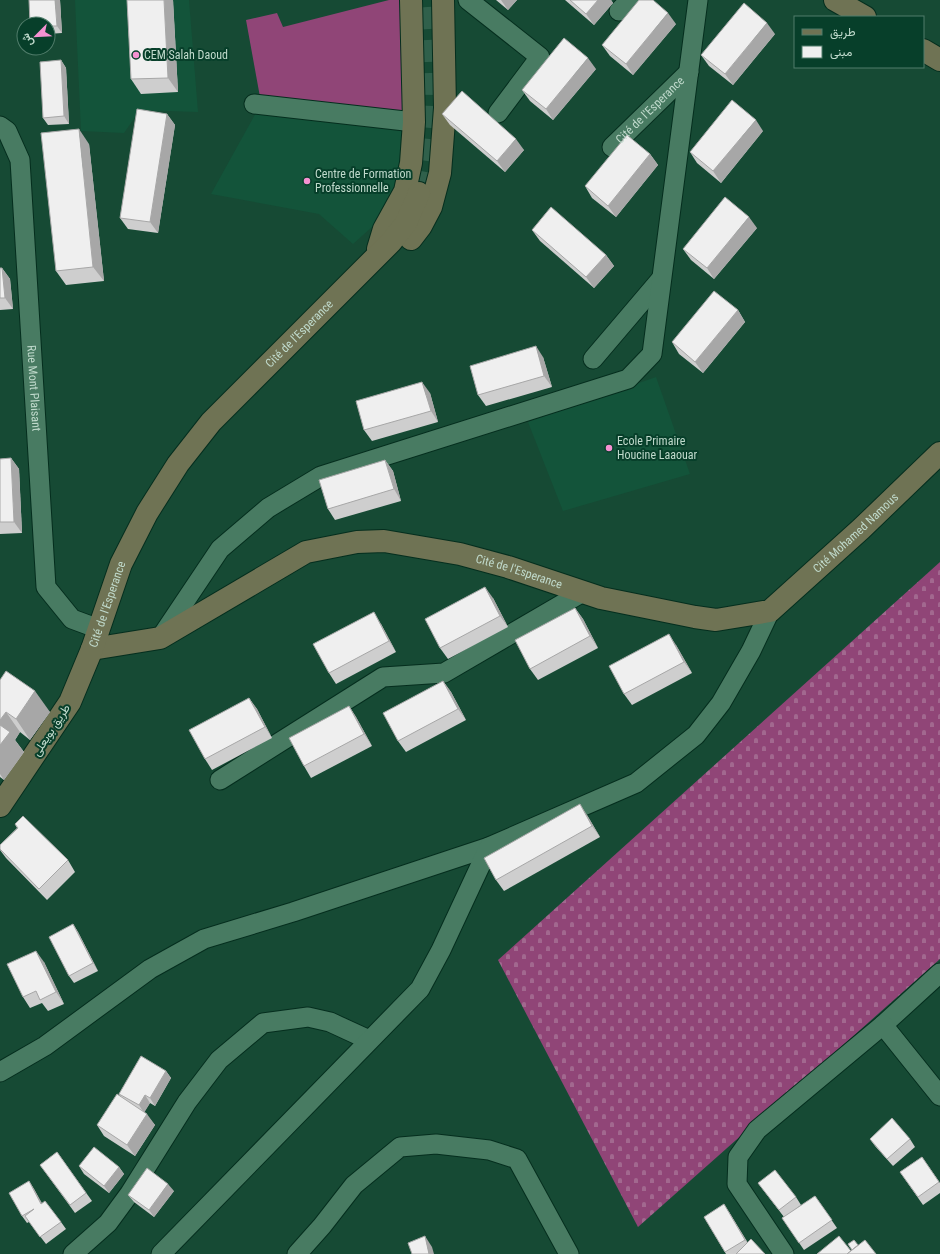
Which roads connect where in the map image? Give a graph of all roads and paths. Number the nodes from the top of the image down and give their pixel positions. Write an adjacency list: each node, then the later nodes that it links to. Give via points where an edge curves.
1 (411, 0): 14 (main road)
2 (443, 0): 18 (main road, via 445,108 437,191 414,236 398,250)
3 (468, 0): 13 (street, via 540,58)
4 (698, 0): 11 (street)
5 (835, 0): 6 (main road)
6 (863, 16)
7 (940, 48): 8 (street)
8 (924, 50)
9 (924, 51): 10 (main road)
10 (940, 60)
11 (689, 72): 16 (street, Cité de l'Esperance); 19 (street)
12 (254, 104): 14 (street)
13 (498, 113)
14 (414, 122): 18 (main road, via 405,192 380,238)
15 (0, 126): 25 (street, Rue Mont Plaisant, via 7,131 20,160 46,587 72,619)
16 (612, 147)
17 (419, 194): 18 (main road, Cité de l'Esperance, via 406,223)
18 (377, 258): 25 (main road, Cité de l'Esperance, via 212,422 178,464 147,514 122,564)
19 (661, 279): 20 (street); 24 (street, via 652,354 628,379 321,476 268,508 220,549)
20 (593, 359)
21 (940, 453): 23 (main road, Cité Mohamed Namous, via 862,529)
22 (583, 592): 23 (main road, Cité de l'Esperance, via 648,608 716,620); 24 (main road, Cité de l'Esperance, via 460,554 384,541 357,542 306,552); 26 (street, Cité de l'Esperance, via 444,673 383,677)
23 (770, 611): 28 (street, via 751,651 721,703 696,735 636,783)
24 (160, 638): 25 (main road, Cité de l'Esperance)
25 (95, 639): 27 (main road, طريق بويعلى, via 70,702)
26 (220, 780)
27 (0, 806)
28 (489, 847): 31 (street, via 420,989); 32 (street, via 204,939 150,969 45,1046)
29 (940, 973): 30 (street)
30 (882, 1025): 33 (street); 38 (street, via 757,1130 738,1157 737,1184)
31 (369, 1040): 34 (street, via 330,1022 308,1018 263,1022 219,1060 187,1102 130,1194 108,1223); 35 (street)
32 (0, 1072)
33 (940, 1096)
34 (73, 1254)
35 (161, 1254)
36 (297, 1254): 37 (street, via 354,1185 400,1147 436,1144 489,1150 517,1158)
37 (569, 1254)
38 (784, 1254)

